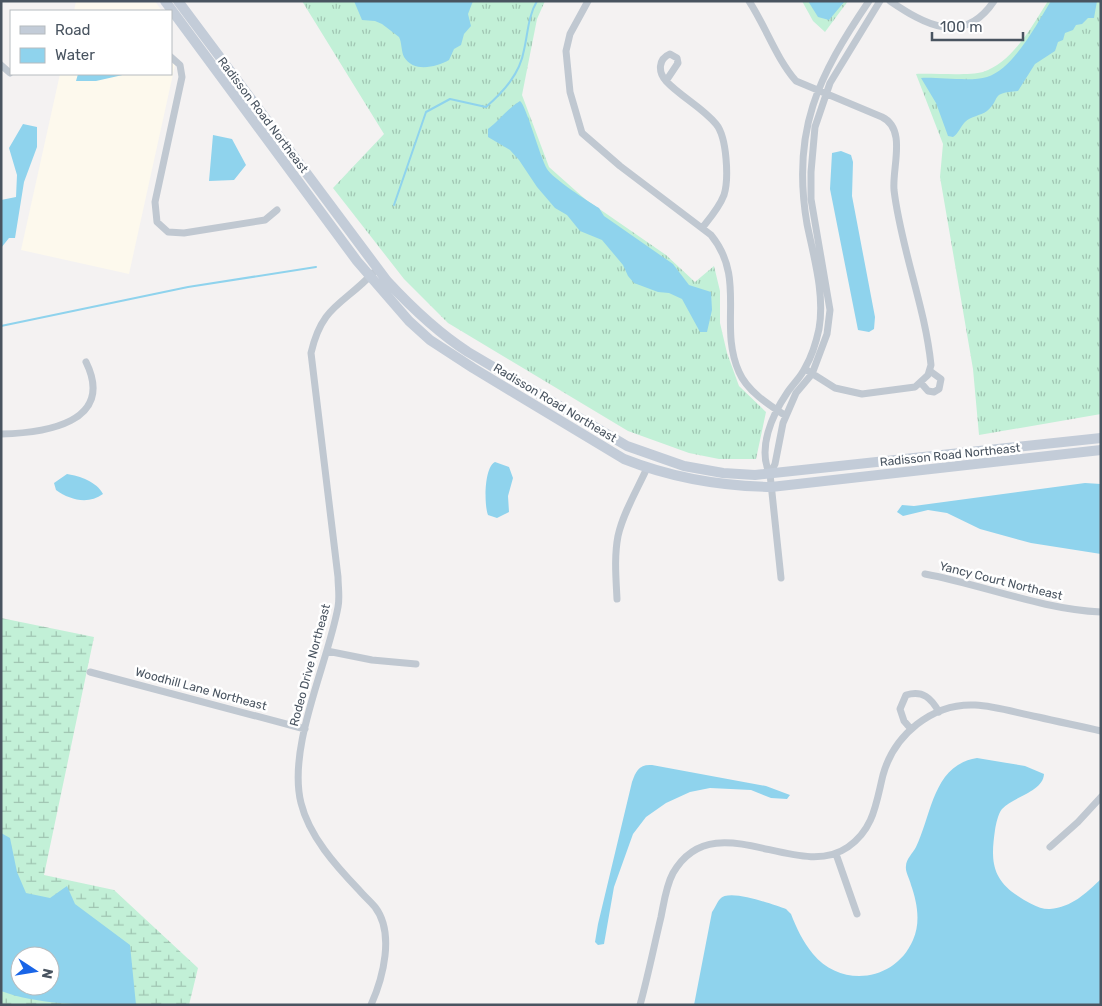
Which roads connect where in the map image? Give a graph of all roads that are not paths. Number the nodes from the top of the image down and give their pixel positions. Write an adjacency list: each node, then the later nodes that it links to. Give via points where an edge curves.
1 (588, 1): 17 (street, via 570,34 566,51 570,92 582,133)
2 (749, 1): 14 (street, via 787,71 796,81)
3 (870, 1): 14 (street, via 832,60)
4 (880, 1): 15 (street, via 845,56)
5 (890, 1): 6 (street, via 917,20 944,28 972,21)
6 (994, 1)
7 (181, 2): 8 (street); 18 (main road, Radisson Road Northeast)
8 (171, 10)
9 (172, 14): 19 (main road, Radisson Road Northeast)
10 (172, 58): 16 (street, via 180,65 182,77 155,202 157,222 168,232 184,233 265,220)
11 (1, 65): 12 (street)
12 (10, 72)
13 (666, 81): 17 (street, via 714,121 724,139 725,189 718,208)
14 (818, 92): 15 (street); 21 (street, via 804,142 801,175 822,302 814,350)
15 (826, 95): 22 (street, via 888,120 896,131 893,172 896,202 930,358); 23 (street, via 816,126 811,198 830,310 828,334)
16 (277, 210)
17 (702, 228): 25 (street, via 722,248 728,261 733,353 739,372 747,385)
18 (377, 268): 19 (street, Rodeo Drive Northeast); 31 (main road, Radisson Road Northeast, via 411,308 443,335 626,446 693,468 723,473)
19 (369, 277): 30 (main road, Radisson Road Northeast, via 430,340 563,424 624,459); 37 (street, Rodeo Drive Northeast, via 334,305 316,333 311,353 338,577 338,605)
20 (86, 362): 27 (street, via 93,376 94,390 82,412 67,424 39,431)
21 (805, 369): 23 (street); 25 (street)
22 (930, 371): 24 (street); 24 (street, via 941,379 939,390 928,391)
23 (812, 374): 24 (street, via 835,388 862,394 909,389); 26 (street, via 796,393)
24 (921, 383)
25 (777, 410): 26 (street); 31 (street, via 766,444 765,464)
26 (786, 416): 31 (street)
27 (1, 434)
28 (1101, 438): 31 (main road, Radisson Road Northeast)
29 (1101, 450): 32 (main road, Radisson Road Northeast)
30 (647, 468): 32 (main road, Radisson Road Northeast, via 700,482); 35 (street, via 619,536)
31 (770, 474): 32 (street)
32 (771, 487): 34 (street)
33 (925, 574): 36 (street, Yancy Court Northeast, via 1042,605)
34 (781, 578)
35 (617, 599)
36 (1101, 612)
37 (327, 651): 38 (street); 41 (street, Rodeo Drive Northeast)
38 (416, 664)
39 (90, 672): 41 (street, Woodhill Lane Northeast)
40 (939, 712): 42 (street); 42 (street, via 928,696 916,692 906,695 900,709); 43 (street, via 964,705 985,706)
41 (305, 730): 48 (street, Rodeo Drive Northeast, via 298,770 301,803 315,837 376,908 383,926 385,962)
42 (911, 730): 46 (street, via 891,754 868,827 855,842)
43 (1101, 731)
44 (1101, 797): 45 (street)
45 (1050, 847)
46 (836, 854): 47 (street); 49 (street, via 806,857 731,842 714,844 695,852 679,864 668,884)
47 (857, 914)
48 (371, 1005)
49 (640, 1005)

